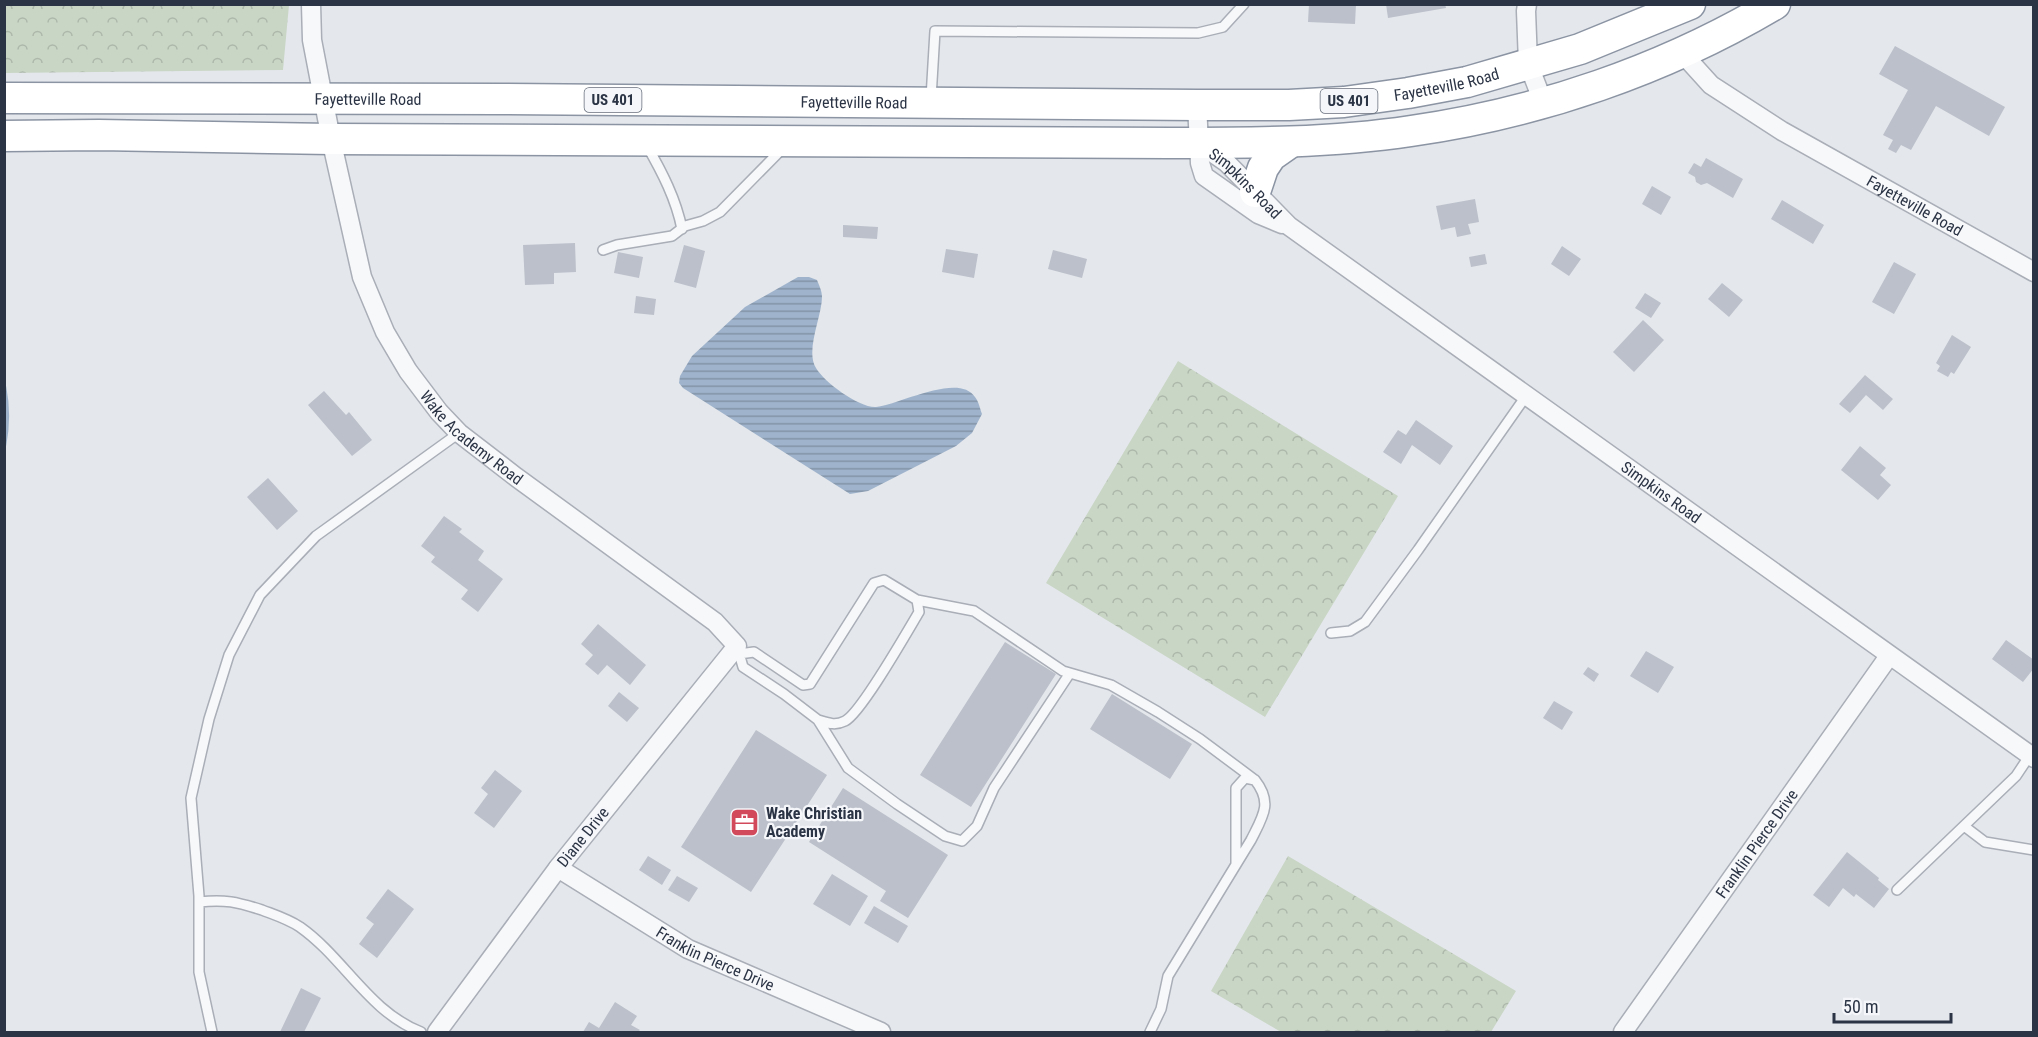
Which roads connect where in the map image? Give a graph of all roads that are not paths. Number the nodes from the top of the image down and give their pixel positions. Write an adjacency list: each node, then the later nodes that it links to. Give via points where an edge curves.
1 (311, 4): 9 (street, Wake Academy Road, via 312,40)
2 (1244, 4): 11 (lane, via 1223,27 1198,33 935,31)
3 (1527, 4): 7 (street)
4 (1690, 4): 7 (highway, Fayetteville Road / US 401, via 1580,49)
5 (1775, 4): 6 (highway, US 401)
6 (1682, 53): 10 (highway, US 401); 23 (street, Fayetteville Road, via 1711,85 1782,130)
7 (1528, 63): 10 (street); 12 (highway, Fayetteville Road / US 401, via 1467,82 1344,102)
8 (17, 98): 9 (highway, Fayetteville Road / US 401)
9 (323, 99): 11 (highway, Fayetteville Road / US 401); 14 (street, Wake Academy Road)
10 (1543, 102): 17 (highway, US 401, via 1410,132)
11 (930, 103): 12 (highway, Fayetteville Road / US 401)
12 (1197, 105): 18 (street, Simpkins Road)
13 (16, 136): 14 (highway, US 401)
14 (331, 139): 15 (highway, US 401); 25 (street, Wake Academy Road, via 362,277 385,332 408,371)
15 (643, 140): 16 (highway, US 401); 21 (lane, via 678,209)
16 (789, 141): 18 (highway, US 401); 21 (lane, via 720,213)
17 (1291, 142): 18 (highway, US 401); 19 (highway, via 1270,156)
18 (1199, 143): 19 (street, Simpkins Road, via 1226,162); 20 (street, Simpkins Road, via 1204,176 1258,214)
19 (1255, 192): 20 (street, Simpkins Road)
20 (1289, 226): 24 (street, Simpkins Road)
21 (682, 229): 22 (lane, via 672,236)
22 (603, 250)
23 (2034, 272)
24 (1526, 396): 27 (lane, via 1365,622 1350,631); 29 (street, Simpkins Road)
25 (459, 432): 28 (street, Wake Academy Road, via 715,622); 39 (lane, via 315,536 260,595 229,655 191,798)
26 (917, 600): 28 (lane, via 884,580 874,583 810,684 803,685 754,651); 30 (lane, via 974,611); 31 (lane, via 919,612 861,705 847,721 833,725)
27 (1331, 633)
28 (738, 650): 31 (lane, via 743,667); 37 (street, Diane Drive)
29 (1889, 656): 32 (street, Simpkins Road); 45 (street, Franklin Pierce Drive)
30 (1070, 673): 31 (lane, via 994,788 976,826 962,841 945,836 848,768); 33 (lane, via 1121,690 1200,739)
31 (818, 720)
32 (2032, 757): 34 (lane)
33 (1255, 780): 36 (lane, via 1263,790 1266,804 1262,819); 36 (lane, via 1245,778 1236,788)
34 (1964, 826): 35 (lane, via 1985,842); 38 (lane)
35 (2034, 850)
36 (1236, 864): 44 (lane, via 1168,976 1161,1009)
37 (558, 868): 42 (street, Diane Drive); 43 (street, Franklin Pierce Drive, via 688,949)
38 (1897, 890)
39 (199, 902): 40 (lane, via 199,972); 41 (lane, via 233,901 285,918 316,940 373,1001)
40 (212, 1032)
41 (421, 1032)
42 (437, 1032)
43 (881, 1032)
44 (1150, 1032)
45 (1623, 1032)

